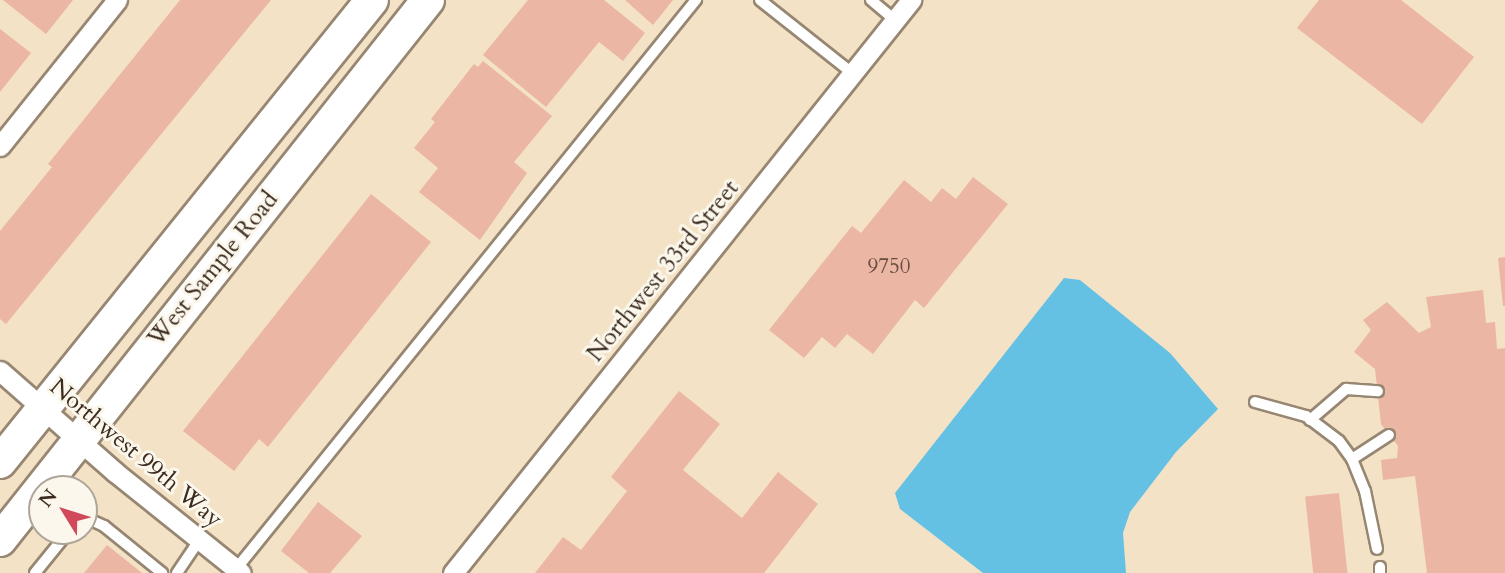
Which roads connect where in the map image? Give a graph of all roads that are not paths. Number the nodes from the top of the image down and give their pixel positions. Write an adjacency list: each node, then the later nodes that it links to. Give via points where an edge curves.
1 (117, 0): 12 (street)
2 (372, 0): 16 (main road, West Sample Road)
3 (404, 0): 11 (main road, via 380,33)
4 (428, 0): 11 (main road, West Sample Road)
5 (696, 0): 27 (lane)
6 (760, 0): 10 (lane)
7 (871, 0): 9 (lane)
8 (911, 0): 9 (street, Northwest 33rd Street)
9 (895, 20): 10 (street, Northwest 33rd Street)
10 (852, 73): 31 (street, Northwest 33rd Street)
11 (345, 105): 19 (main road, West Sample Road)
12 (0, 146)
13 (0, 371): 16 (street, Northwest 99th Way)
14 (1378, 391): 17 (lane, via 1346,389)
15 (1255, 402): 17 (lane)
16 (43, 408): 19 (street, Northwest 99th Way); 21 (main road, West Sample Road)
17 (1310, 420): 20 (lane, via 1339,441)
18 (1389, 435): 20 (lane)
19 (77, 438): 23 (main road, West Sample Road); 24 (street, Northwest 99th Way)
20 (1352, 459): 26 (lane, via 1365,491)
21 (0, 462)
22 (98, 523): 29 (lane)
23 (0, 540)
24 (200, 540): 27 (street, Northwest 99th Way); 30 (lane)
25 (58, 545): 28 (lane)
26 (1377, 550)
27 (239, 571)
28 (35, 573)
29 (162, 573)
30 (177, 573)
31 (453, 573)

